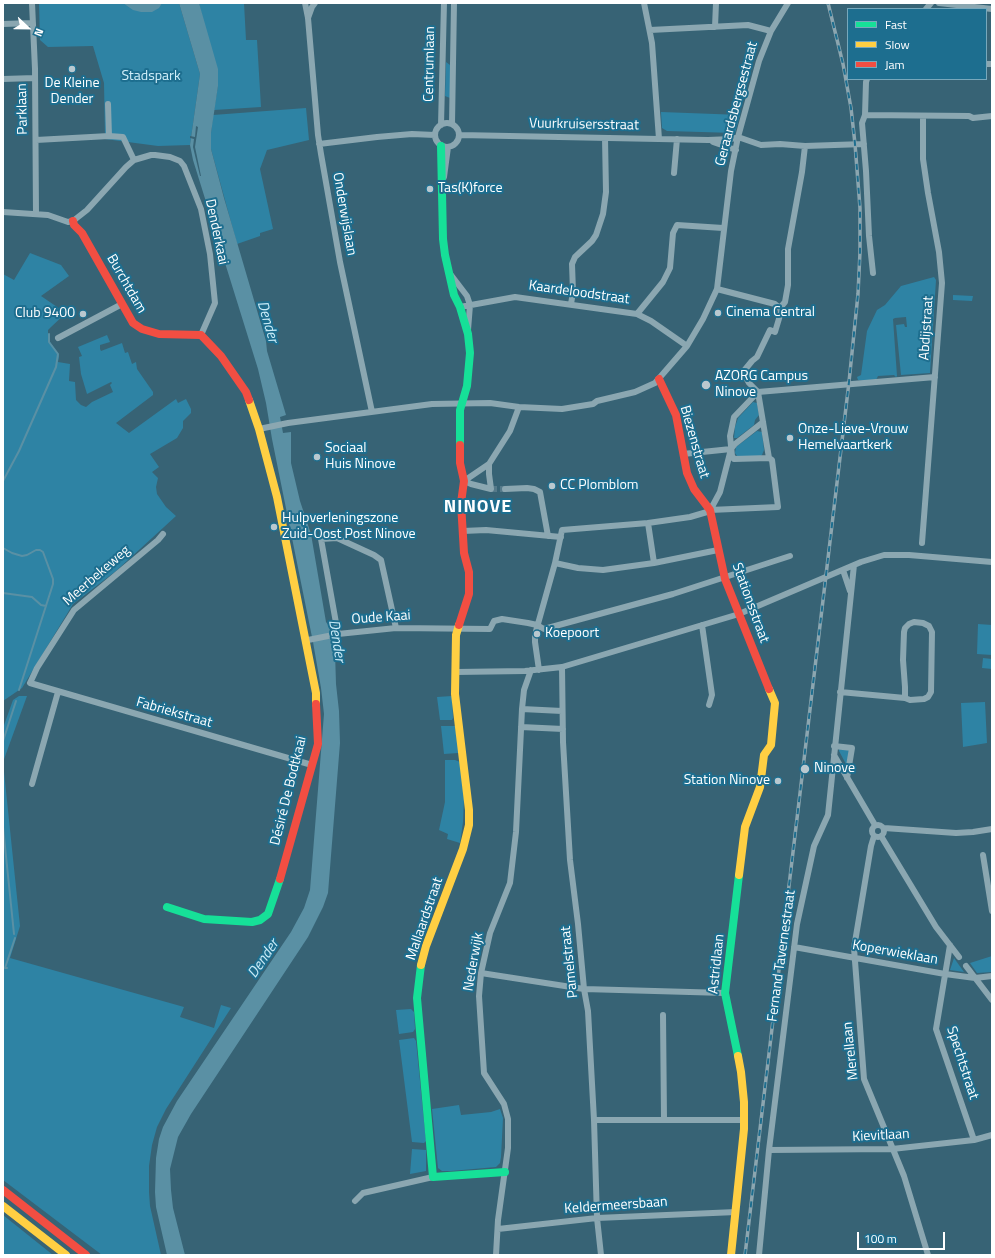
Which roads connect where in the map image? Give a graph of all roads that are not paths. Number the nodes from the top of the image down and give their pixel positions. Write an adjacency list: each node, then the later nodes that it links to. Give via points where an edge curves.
1 (32, 3): 12 (street, Parklaan)
2 (305, 3): 11 (street, Onderwijslaan)
3 (315, 3): 11 (street)
4 (444, 3): 5 (street, Centrumlaan); 25 (street, Centrumlaan)
5 (453, 3): 24 (street, Centrumlaan)
6 (644, 3): 15 (street)
7 (716, 3): 14 (street)
8 (788, 3): 16 (street, Geraardsbergsestraat)
9 (939, 3): 10 (street)
10 (983, 8)
11 (308, 18): 35 (street, Onderwijslaan)
12 (33, 23): 13 (street); 17 (street, Parklaan)
13 (3, 24)
14 (715, 27): 15 (street); 16 (street, via 748,25)
15 (650, 30): 31 (street)
16 (771, 31): 30 (street, Geraardsbergsestraat, via 759,61)
17 (35, 78): 18 (street); 33 (street, Parklaan)
18 (3, 79)
19 (867, 80): 21 (street)
20 (108, 104): 28 (street)
21 (865, 115): 22 (street); 36 (street, via 862,122)
22 (923, 116): 23 (street); 61 (street, Abdijstraat, via 923,159 942,283)
23 (992, 116)
24 (452, 124): 25 (street); 27 (street)
25 (441, 125): 26 (street, Centrumlaan)
26 (435, 134): 35 (street); 37 (street, via 436,140)
27 (460, 135): 29 (street, Vuurkruisersstraat); 37 (street, via 455,144)
28 (109, 136): 33 (street); 40 (street, via 124,137)
29 (605, 138): 31 (street, Vuurkruisersstraat); 52 (street, via 606,192 603,214 592,242 575,257 572,264)
30 (738, 138): 34 (street, Vuurkruisersstraat); 38 (street, Vuurkruisersstraat, via 761,144); 39 (street, Geraardsbergsestraat)
31 (659, 139): 32 (street, Vuurkruisersstraat)
32 (678, 139): 34 (street, Vuurkruisersstraat); 41 (street)
33 (36, 140): 45 (street, Parklaan)
34 (708, 140): 39 (street, Vuurkruisersstraat)
35 (319, 144): 66 (street, Onderwijslaan)
36 (864, 144): 38 (street, Vuurkruisersstraat); 49 (street)
37 (445, 146): 42 (street); 43 (main road)
38 (805, 146): 55 (street, via 788,249 788,285 785,302)
39 (736, 150): 47 (street, Geraardsbergsestraat)
40 (134, 160): 46 (street, via 88,210); 58 (street, Denderkaai, via 155,155 180,161 201,209 210,254 214,303)
41 (674, 173)
42 (444, 178): 43 (main road)
43 (442, 196): 48 (main road)
44 (3, 212): 45 (street)
45 (36, 214): 46 (street)
46 (73, 221): 51 (main road, Burchtdam)
47 (724, 228): 50 (street, Geraardsbergsestraat); 56 (street, via 677,225 672,233 670,268 663,282)
48 (449, 273): 53 (street, via 467,296); 54 (main road, via 454,295)
49 (873, 273)
50 (717, 289): 55 (street, via 774,304); 60 (street, Geraardsbergsestraat, via 703,320)
51 (122, 304): 58 (main road, Burchtdam, via 133,323 142,330); 59 (street)
52 (571, 304): 53 (street, Kaardeloodstraat, via 515,297); 56 (street, Kaardeloodstraat)
53 (470, 305): 54 (street, Kaardeloodstraat); 57 (street)
54 (460, 307): 57 (main road)
55 (780, 308): 63 (street, via 774,332 770,330 757,357 743,372)
56 (636, 314): 60 (street, Kaardeloodstraat, via 651,321)
57 (468, 334): 64 (main road, via 470,364)
58 (201, 335): 68 (main road, Désiré De Bodtkaai, via 231,370)
59 (58, 338)
60 (687, 346): 62 (street, Geraardsbergsestraat)
61 (935, 376): 63 (street); 83 (street, Abdijstraat)
62 (659, 379): 65 (street, Geraardsbergsestraat, via 642,390 592,404 562,409); 70 (main road, Biezenstraat, via 676,415)
63 (758, 392): 67 (street); 69 (street, via 734,417 730,436)
64 (462, 403): 65 (street, Geraardsbergsestraat); 66 (street, Geraardsbergsestraat); 73 (main road, Mallaardstraat, via 459,422 460,463)
65 (519, 407): 72 (street, via 510,431)
66 (372, 412): 68 (street, Geraardsbergsestraat)
67 (763, 422): 69 (street); 71 (street)
68 (265, 427): 97 (main road, Désiré De Bodtkaai)
69 (731, 449): 70 (street); 71 (street, via 734,459); 75 (street, via 720,492)
70 (683, 454): 75 (main road, Biezenstraat, via 694,489)
71 (769, 458): 75 (street, via 772,460 778,507)
72 (489, 464): 73 (street); 73 (street, via 491,489)
73 (464, 481): 77 (main road, Mallaardstraat)
74 (505, 489): 79 (street, via 527,488 540,492)
75 (710, 510): 76 (street, via 690,517); 81 (main road, Stationsstraat)
76 (648, 523): 80 (street, via 562,530); 86 (street)
77 (463, 531): 79 (street, via 486,530); 94 (main road, Mallaardstraat, via 464,557 469,572 469,594)
78 (163, 534): 102 (street, Meerbekeweg, via 74,610 37,668)
79 (548, 536): 80 (street)
80 (561, 537): 85 (street)
81 (718, 550): 86 (street); 89 (main road, Stationsstraat)
82 (790, 556): 89 (street)
83 (920, 556): 84 (street); 87 (street, via 884,555)
84 (992, 562)
85 (555, 563): 86 (street, via 603,570); 95 (street)
86 (654, 563)
87 (854, 565): 88 (street); 90 (street, Fernand Tavernestraat)
88 (843, 570): 90 (street, Fernand Tavernestraat); 91 (street)
89 (725, 578): 91 (main road, Stationsstraat); 95 (street)
90 (850, 593): 104 (street, Fernand Tavernestraat)
91 (739, 614): 92 (street); 106 (main road, Stationsstraat)
92 (702, 625): 98 (street); 107 (street, via 712,695)
93 (396, 628): 94 (street, Oude Kaai); 96 (street, Oude Kaai); 96 (street, via 381,560 337,538 321,539)
94 (459, 629): 95 (street, Oude Kaai, via 490,629 494,621 502,619 517,620); 101 (main road, Mallaardstraat, via 456,635)
95 (536, 631): 100 (street)
96 (338, 634): 97 (street, Oude Kaai)
97 (307, 640): 114 (main road, Désiré De Bodtkaai, via 318,719 318,744)
98 (562, 667): 100 (street); 109 (street, Pamelstraat)
99 (531, 670): 100 (street); 101 (street); 108 (street, Nederwijk, via 524,690)
100 (539, 670)
101 (456, 672): 145 (main road, Mallaardstraat, via 455,704 468,788 469,825 463,849 426,946 417,998)
102 (30, 684): 103 (street, Fabriekstraat)
103 (58, 692): 114 (street, Fabriekstraat); 116 (street)
104 (840, 692): 105 (street); 112 (street, Fernand Tavernestraat)
105 (905, 698): 105 (street, via 905,628 914,622 925,623 932,632 931,692 924,699)
106 (775, 703): 134 (main road, Astridlaan, via 771,745 764,755 760,787 745,827)
107 (709, 705)
108 (522, 709): 109 (street); 110 (street, Nederwijk)
109 (562, 711): 111 (street, Pamelstraat)
110 (521, 727): 111 (street); 129 (street, Nederwijk, via 516,832 510,883 490,933)
111 (563, 729): 133 (street, Pamelstraat, via 570,860)
112 (834, 746): 113 (street, Fernand Tavernestraat); 115 (street, via 852,748)
113 (834, 755): 115 (street); 125 (street, Fernand Tavernestraat, via 828,815 814,846 796,924)
114 (312, 765): 122 (main road, Désiré De Bodtkaai, via 276,894 268,914 252,922 234,922 204,919)
115 (848, 778): 117 (street)
116 (32, 784)
117 (875, 825): 118 (street, via 882,825); 120 (street, via 872,830)
118 (884, 828): 119 (street, via 956,833); 120 (street, via 883,834)
119 (992, 829)
120 (878, 836): 124 (street); 127 (street, Merellaan, via 871,846 855,939)
121 (983, 855): 123 (street)
122 (167, 907)
123 (992, 911)
124 (950, 945): 126 (street); 130 (street, Spechtstraat)
125 (794, 947): 127 (street, Koperwieklaan); 143 (street, Fernand Tavernestraat)
126 (959, 957)
127 (855, 958): 130 (street, Koperwieklaan); 142 (street, Merellaan, via 864,1079)
128 (966, 966): 132 (street)
129 (481, 973): 133 (street); 144 (street, Nederwijk, via 479,996 484,1073 504,1104 508,1119)
130 (945, 974): 132 (street, Koperwieklaan); 141 (street, Spechtstraat, via 936,1029)
131 (992, 976): 132 (street, Koperwieklaan)
132 (975, 978): 135 (street)
133 (584, 989): 134 (street); 138 (street, Pamelstraat, via 588,1011)
134 (725, 992): 139 (main road, Astridlaan, via 742,1083)
135 (992, 1000)
136 (663, 1015): 137 (street)
137 (664, 1119): 138 (street); 139 (street)
138 (594, 1120): 150 (street, Pamelstraat)
139 (744, 1120): 149 (main road, Astridlaan)
140 (992, 1135): 141 (street, Kievitlaan)
141 (974, 1140): 142 (street, Kievitlaan)
142 (892, 1149): 143 (street, Kievitlaan); 158 (street, Merellaan, via 904,1176)
143 (769, 1150): 157 (street, Fernand Tavernestraat)
144 (505, 1172): 145 (main road); 151 (street, Nederwijk)
145 (434, 1177): 147 (street, via 364,1193)
146 (3, 1190): 153 (main road)
147 (355, 1201)
148 (3, 1206): 152 (main road)
149 (736, 1212): 150 (street, Keldermeersbaan); 156 (main road, Astridlaan)
150 (597, 1218): 151 (street, Keldermeersbaan); 155 (street, Pamelstraat)
151 (498, 1229): 154 (street, Nederwijk)
152 (66, 1255)
153 (86, 1255)
154 (496, 1255)
155 (601, 1255)
156 (731, 1255)
157 (759, 1255)
158 (928, 1255)

